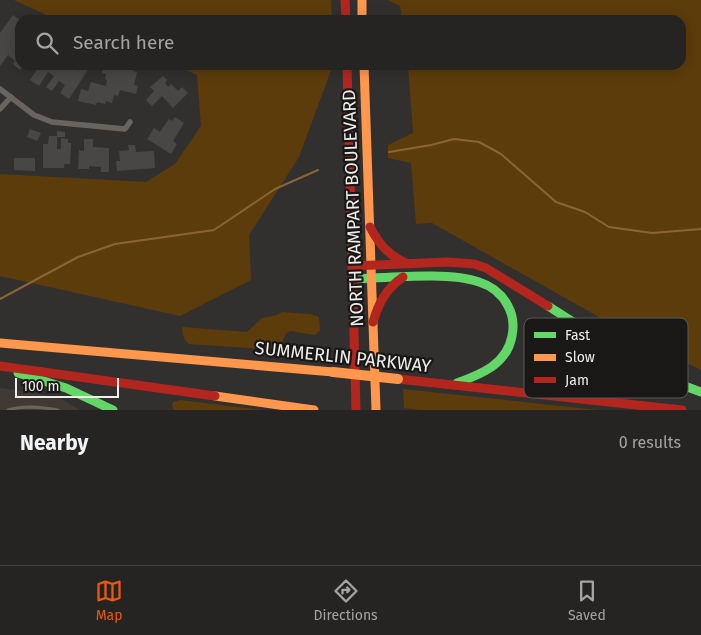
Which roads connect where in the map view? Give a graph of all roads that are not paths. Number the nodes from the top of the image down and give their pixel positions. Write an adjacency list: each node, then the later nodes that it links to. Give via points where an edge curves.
1 (345, 0): 3 (main road)
2 (362, 0): 4 (main road)
3 (346, 15)
4 (362, 15)
5 (347, 70): 13 (main road, NORTH RAMPART BOULEVARD)
6 (364, 70): 11 (main road, NORTH RAMPART BOULEVARD)
7 (0, 89): 8 (street)
8 (11, 97): 9 (street); 10 (street, via 34,115 52,122 125,129)
9 (0, 109)
10 (130, 122)
11 (370, 227): 12 (main road, via 382,249); 14 (main road, NORTH RAMPART BOULEVARD)
12 (406, 264): 14 (main road); 18 (main road, via 448,262 486,268)
13 (352, 266): 14 (main road); 17 (main road, NORTH RAMPART BOULEVARD)
14 (372, 266): 16 (main road, NORTH RAMPART BOULEVARD)
15 (403, 277): 16 (main road); 19 (main road, via 385,291); 22 (main road, via 478,281 498,293 510,310 513,333 504,357 488,370)
16 (372, 278): 17 (main road); 19 (main road, NORTH RAMPART BOULEVARD)
17 (353, 279): 31 (main road, NORTH RAMPART BOULEVARD)
18 (567, 318)
19 (374, 322): 32 (main road, NORTH RAMPART BOULEVARD)
20 (0, 343): 22 (main road, SUMMERLIN PARKWAY, bridge, via 266,364)
21 (0, 367): 29 (main road, via 66,388); 30 (main road)
22 (454, 385): 25 (main road, SUMMERLIN PARKWAY)
23 (688, 387): 24 (main road)
24 (701, 392)
25 (524, 393)
26 (573, 398): 33 (main road, SUMMERLIN PARKWAY)
27 (8, 410): 28 (lane, via 41,407)
28 (58, 410)
29 (113, 410)
30 (314, 410)
31 (356, 410)
32 (376, 410)
33 (682, 410)

